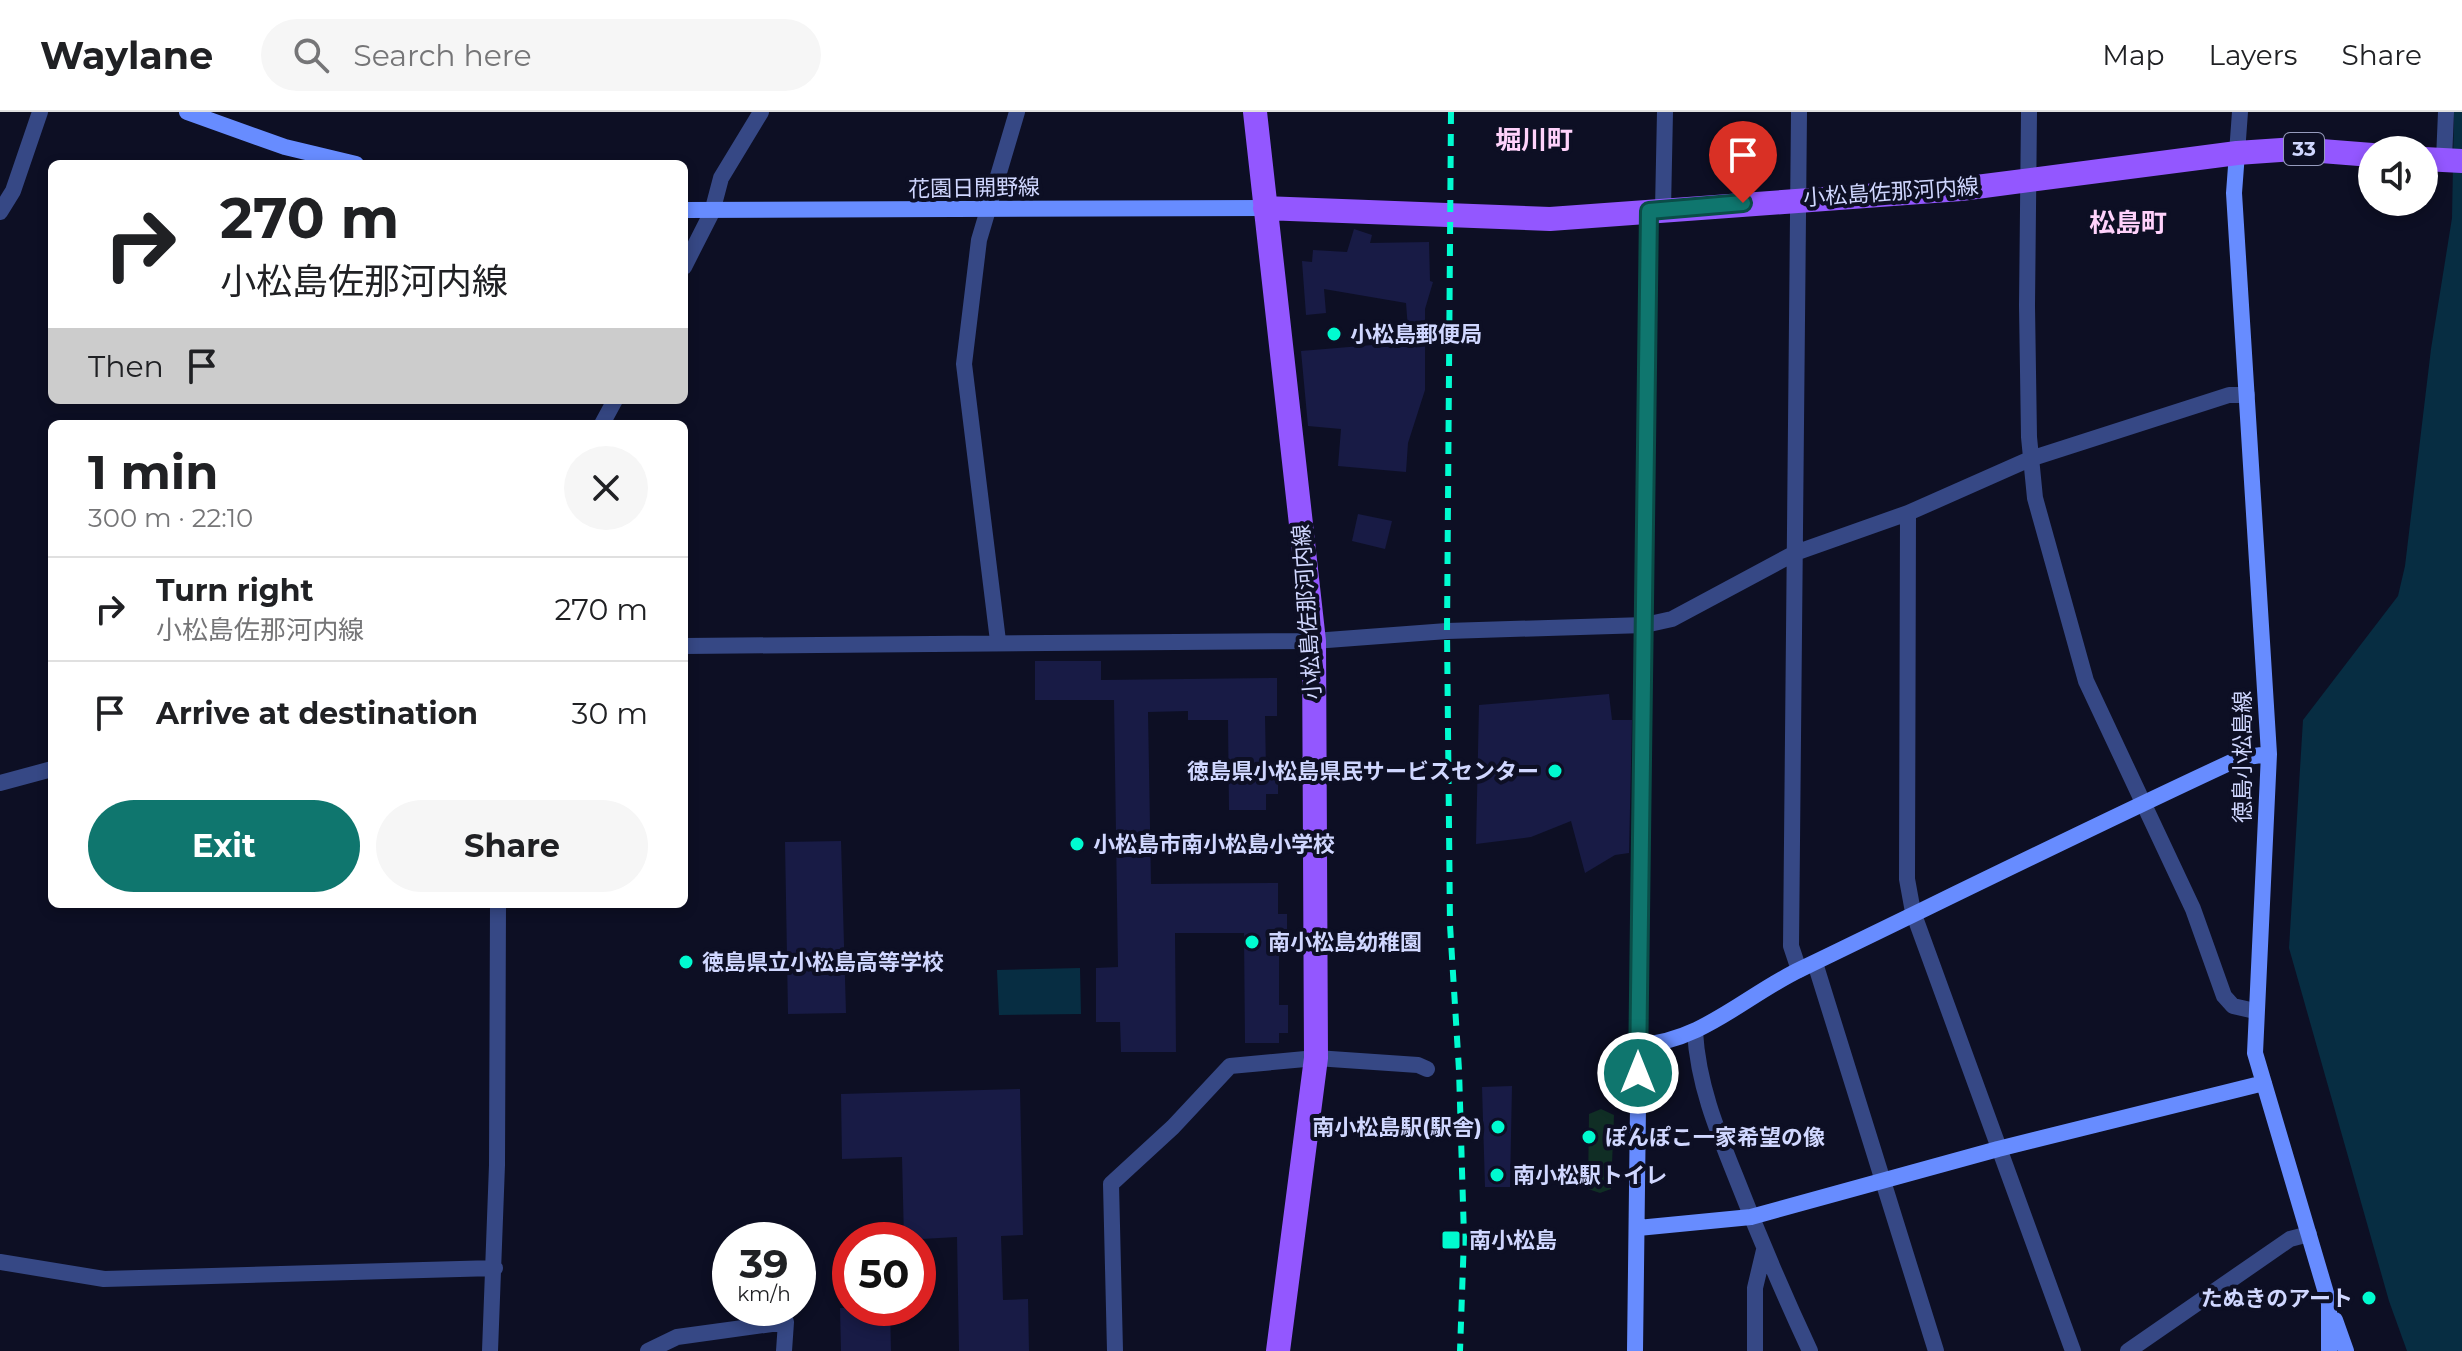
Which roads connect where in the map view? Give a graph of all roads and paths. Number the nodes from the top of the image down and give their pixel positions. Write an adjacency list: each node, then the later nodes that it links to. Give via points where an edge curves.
1 (40, 112): 21 (street, via 13,191)
2 (187, 112): 13 (main road)
3 (761, 112): 22 (street, via 721,178)
4 (1017, 112): 20 (street)
5 (1255, 112): 17 (main road, 小松島佐那河内線)
6 (1665, 112): 19 (street)
7 (1799, 112): 16 (street)
8 (2029, 112): 15 (street)
9 (2240, 112): 11 (street)
10 (2446, 112): 14 (street)
11 (2237, 153): 12 (main road, 小松島佐那河内線 / 33, via 2296,149); 15 (main road, 小松島佐那河内線 / 33); 24 (main road, 徳島小松島線, via 2234,193)
12 (2358, 154)
13 (339, 160)
14 (2445, 160)
15 (2029, 178): 16 (main road, 小松島佐那河内線 / 33, via 1961,189); 25 (street)
16 (1797, 199): 19 (main road, 小松島佐那河内線 / 33); 27 (street)
17 (1265, 208): 19 (main road, 小松島佐那河内線 / 33, via 1550,219); 20 (main road, 花園日開野線); 30 (main road, 小松島佐那河内線)
18 (688, 210): 22 (main road, 花園日開野線)
19 (1656, 210): 28 (main road)
20 (988, 211): 22 (main road, 花園日開野線); 29 (street, via 979,240 964,364)
21 (0, 212)
22 (712, 212): 23 (street)
23 (688, 259)
24 (2247, 395): 25 (street, via 2229,395); 32 (main road, 徳島小松島線)
25 (2030, 459): 26 (street); 35 (street, via 2035,498 2086,681)
26 (1908, 513): 27 (street); 37 (street, via 1907,879)
27 (1795, 553): 28 (street, via 1672,619); 39 (street, via 1791,946)
28 (1645, 625): 30 (street); 42 (main road)
29 (998, 641): 30 (street); 31 (street)
30 (1314, 641): 43 (main road, 小松島佐那河内線)
31 (688, 646)
32 (2269, 754): 35 (main road, via 2240,758); 40 (main road, 徳島小松島線)
33 (48, 770): 34 (street)
34 (0, 783)
35 (2145, 802): 37 (main road); 40 (street, via 2193,909 2224,996 2233,1006)
36 (498, 908): 53 (street)
37 (1913, 912): 38 (main road); 46 (street)
38 (1815, 963): 39 (main road); 47 (street)
39 (1799, 970): 41 (main road)
40 (2255, 1011): 45 (main road, 徳島小松島線, via 2255,1053)
41 (1695, 1032): 42 (main road, via 1665,1044); 48 (street, via 1697,1066 1709,1106)
42 (1638, 1045): 49 (main road)
43 (1316, 1058): 44 (street); 58 (street, via 1230,1066 1111,1184); 59 (main road, 小松島佐那河内線)
44 (1427, 1069)
45 (2264, 1083): 46 (main road); 50 (main road, 徳島小松島線)
46 (1998, 1149): 47 (main road); 64 (street)
47 (1884, 1181): 48 (main road); 63 (street)
48 (1751, 1217): 49 (main road); 51 (street)
49 (1638, 1228): 60 (main road)
50 (2309, 1234): 54 (main road, 徳島小松島線); 65 (street, via 2290,1239)
51 (1764, 1250): 61 (street, via 1755,1288); 62 (street)
52 (0, 1262): 53 (street, via 104,1279)
53 (495, 1268): 56 (street)
54 (2329, 1303): 66 (main road, 徳島小松島線); 67 (main road)
55 (652, 1350): 57 (street, via 677,1337 786,1322)
56 (490, 1351)
57 (784, 1351)
58 (1115, 1351)
59 (1278, 1351)
60 (1635, 1351)
61 (1755, 1351)
62 (1810, 1351)
63 (1936, 1351)
64 (2073, 1351)
65 (2128, 1351)
66 (2329, 1351)
67 (2346, 1351)

